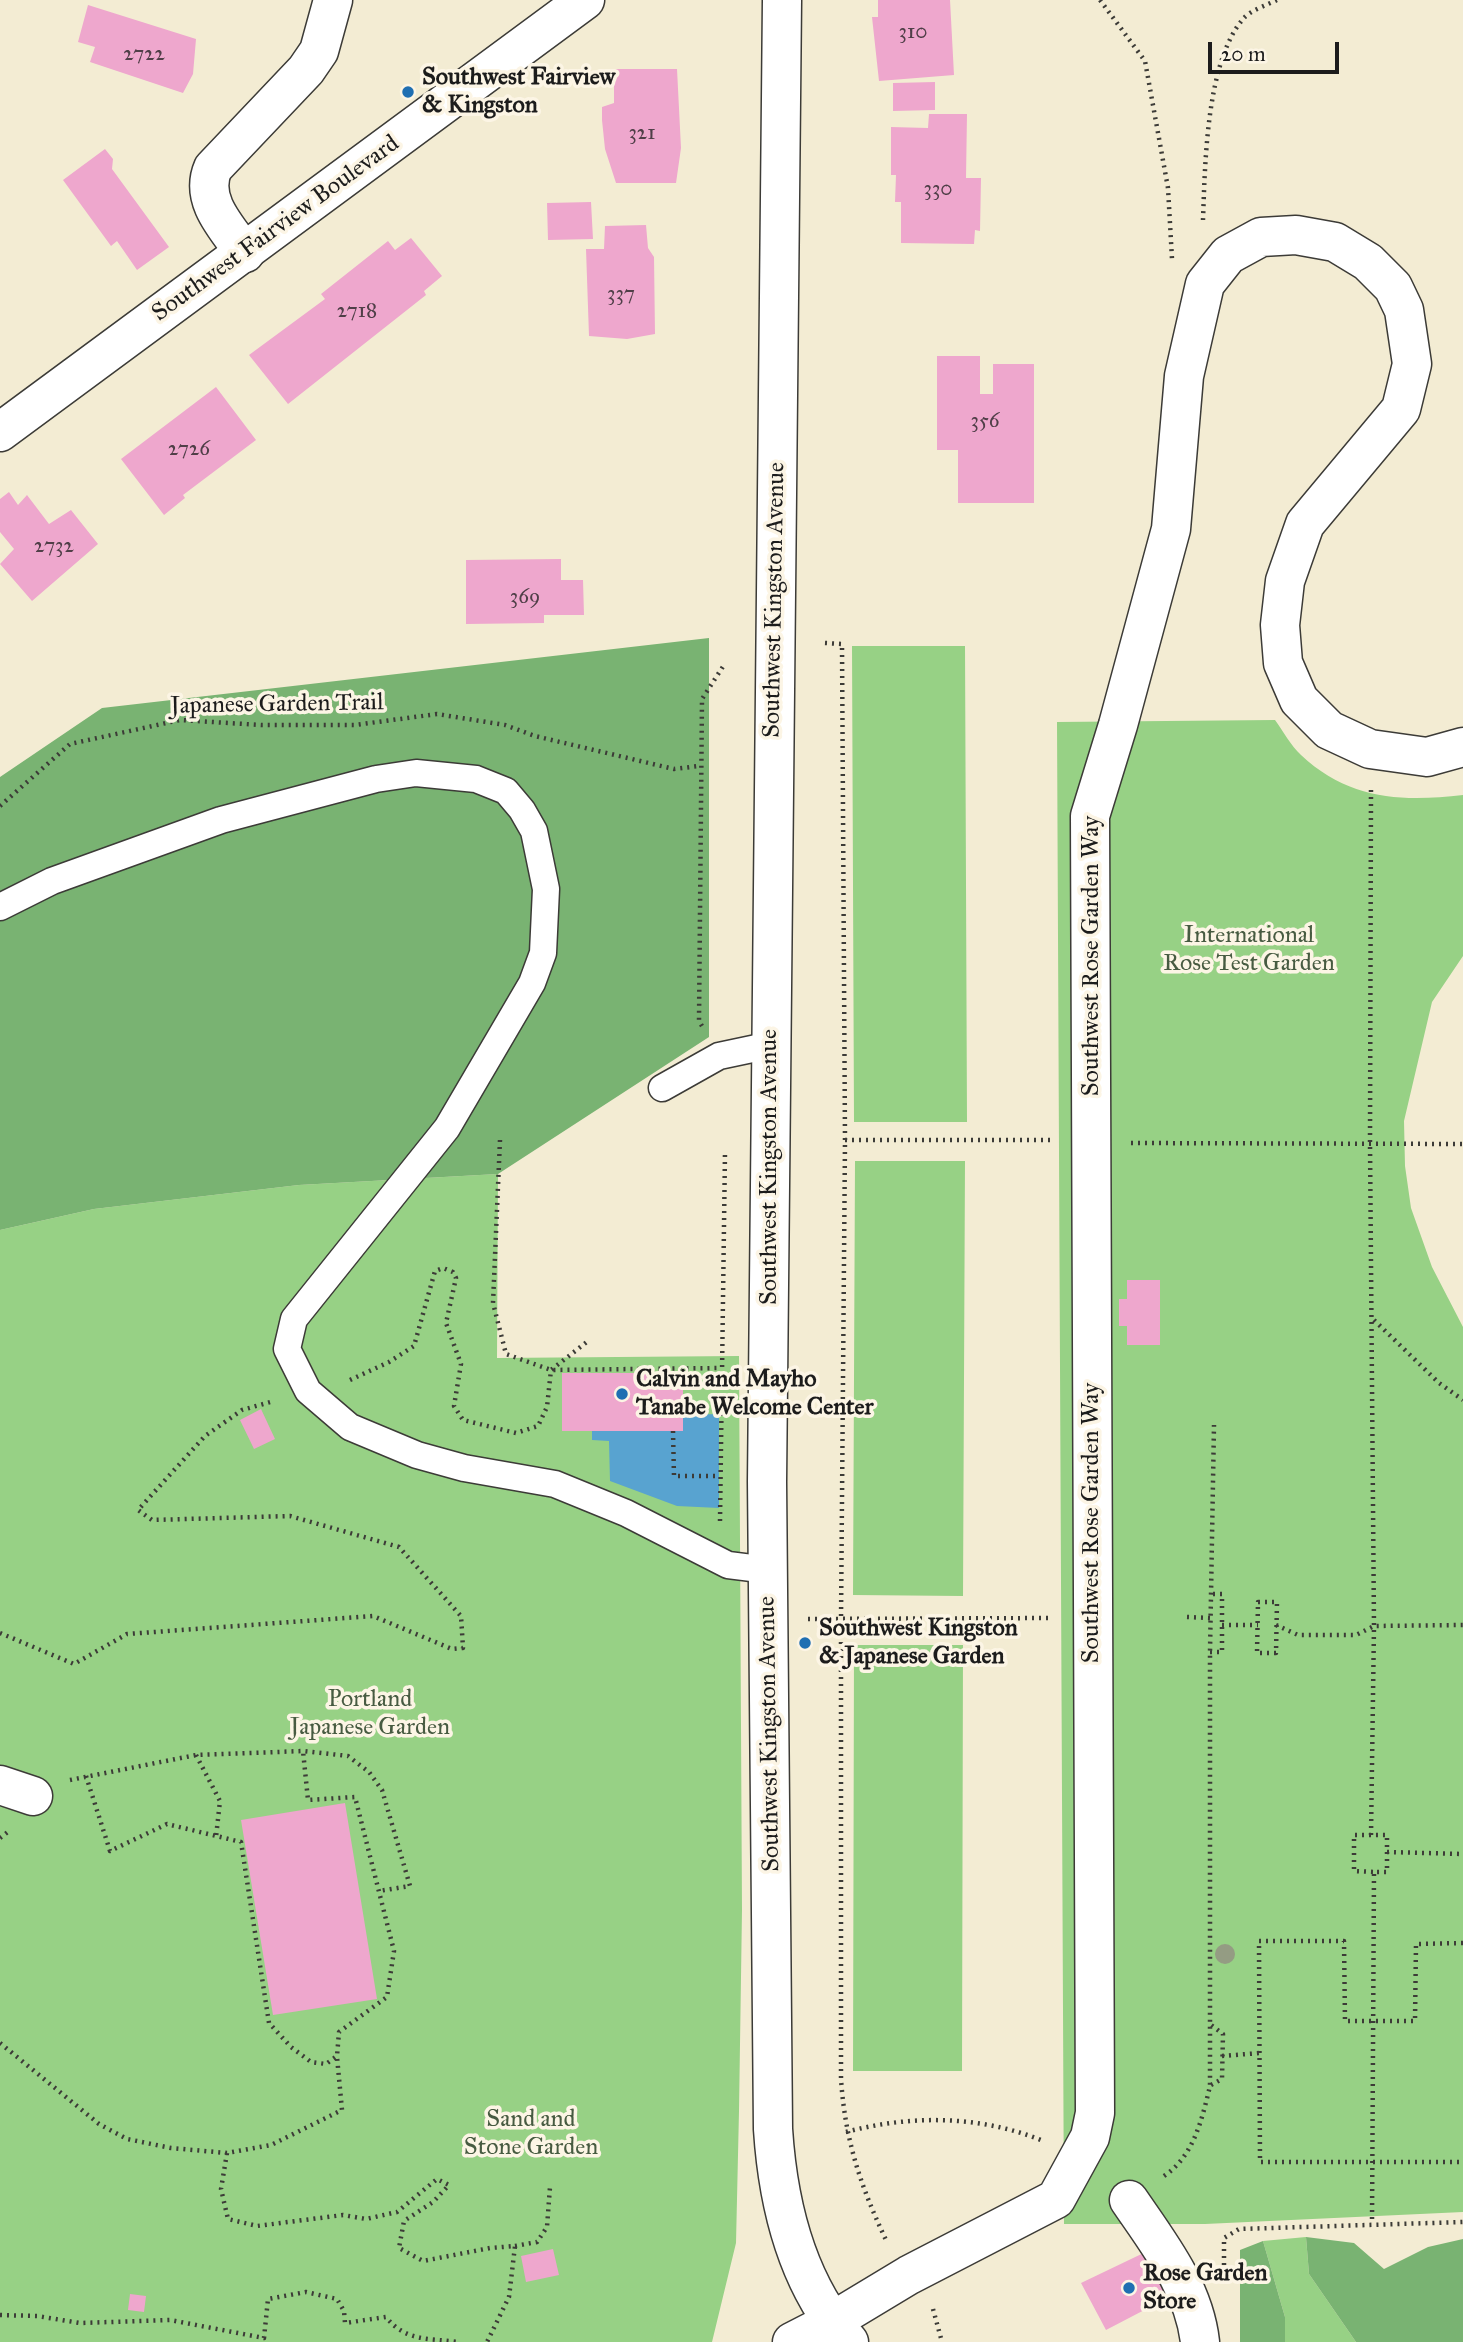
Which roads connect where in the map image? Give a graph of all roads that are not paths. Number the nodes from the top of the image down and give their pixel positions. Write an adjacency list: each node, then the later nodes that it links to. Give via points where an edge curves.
1 (333, 0): 4 (street, via 319,51 306,70 213,168 208,180 212,202)
2 (585, 0): 4 (street, Southwest Fairview Boulevard)
3 (782, 0): 8 (street, Southwest Kingston Avenue)
4 (245, 253): 5 (street, Southwest Fairview Boulevard)
5 (0, 432)
6 (1463, 747): 12 (street, Southwest Rose Garden Way, via 1427,757 1370,749 1329,730 1299,700 1283,663 1280,625 1285,581 1305,524 1401,409 1412,364 1404,310 1393,287 1367,262 1335,242 1296,235 1261,237 1228,255 1205,284 1184,376 1171,530 1090,816 1095,2113 1090,2137 1056,2199 909,2275)
7 (0, 907): 10 (lane, via 52,881 221,820 376,779 416,773 477,779 506,791 534,831 546,889 540,963 447,1128 294,1319 287,1349 308,1391 350,1427 429,1458 585,1494 720,1561)
8 (771, 1045): 9 (lane, via 719,1056); 10 (street, Southwest Kingston Avenue)
9 (662, 1088)
10 (768, 1570): 12 (street, Southwest Kingston Avenue, via 775,2155 796,2256)
11 (1129, 2200): 14 (street, via 1179,2274 1198,2319)
12 (840, 2332): 13 (street, Southwest Rose Garden Way)
13 (792, 2342)
14 (1200, 2342)

